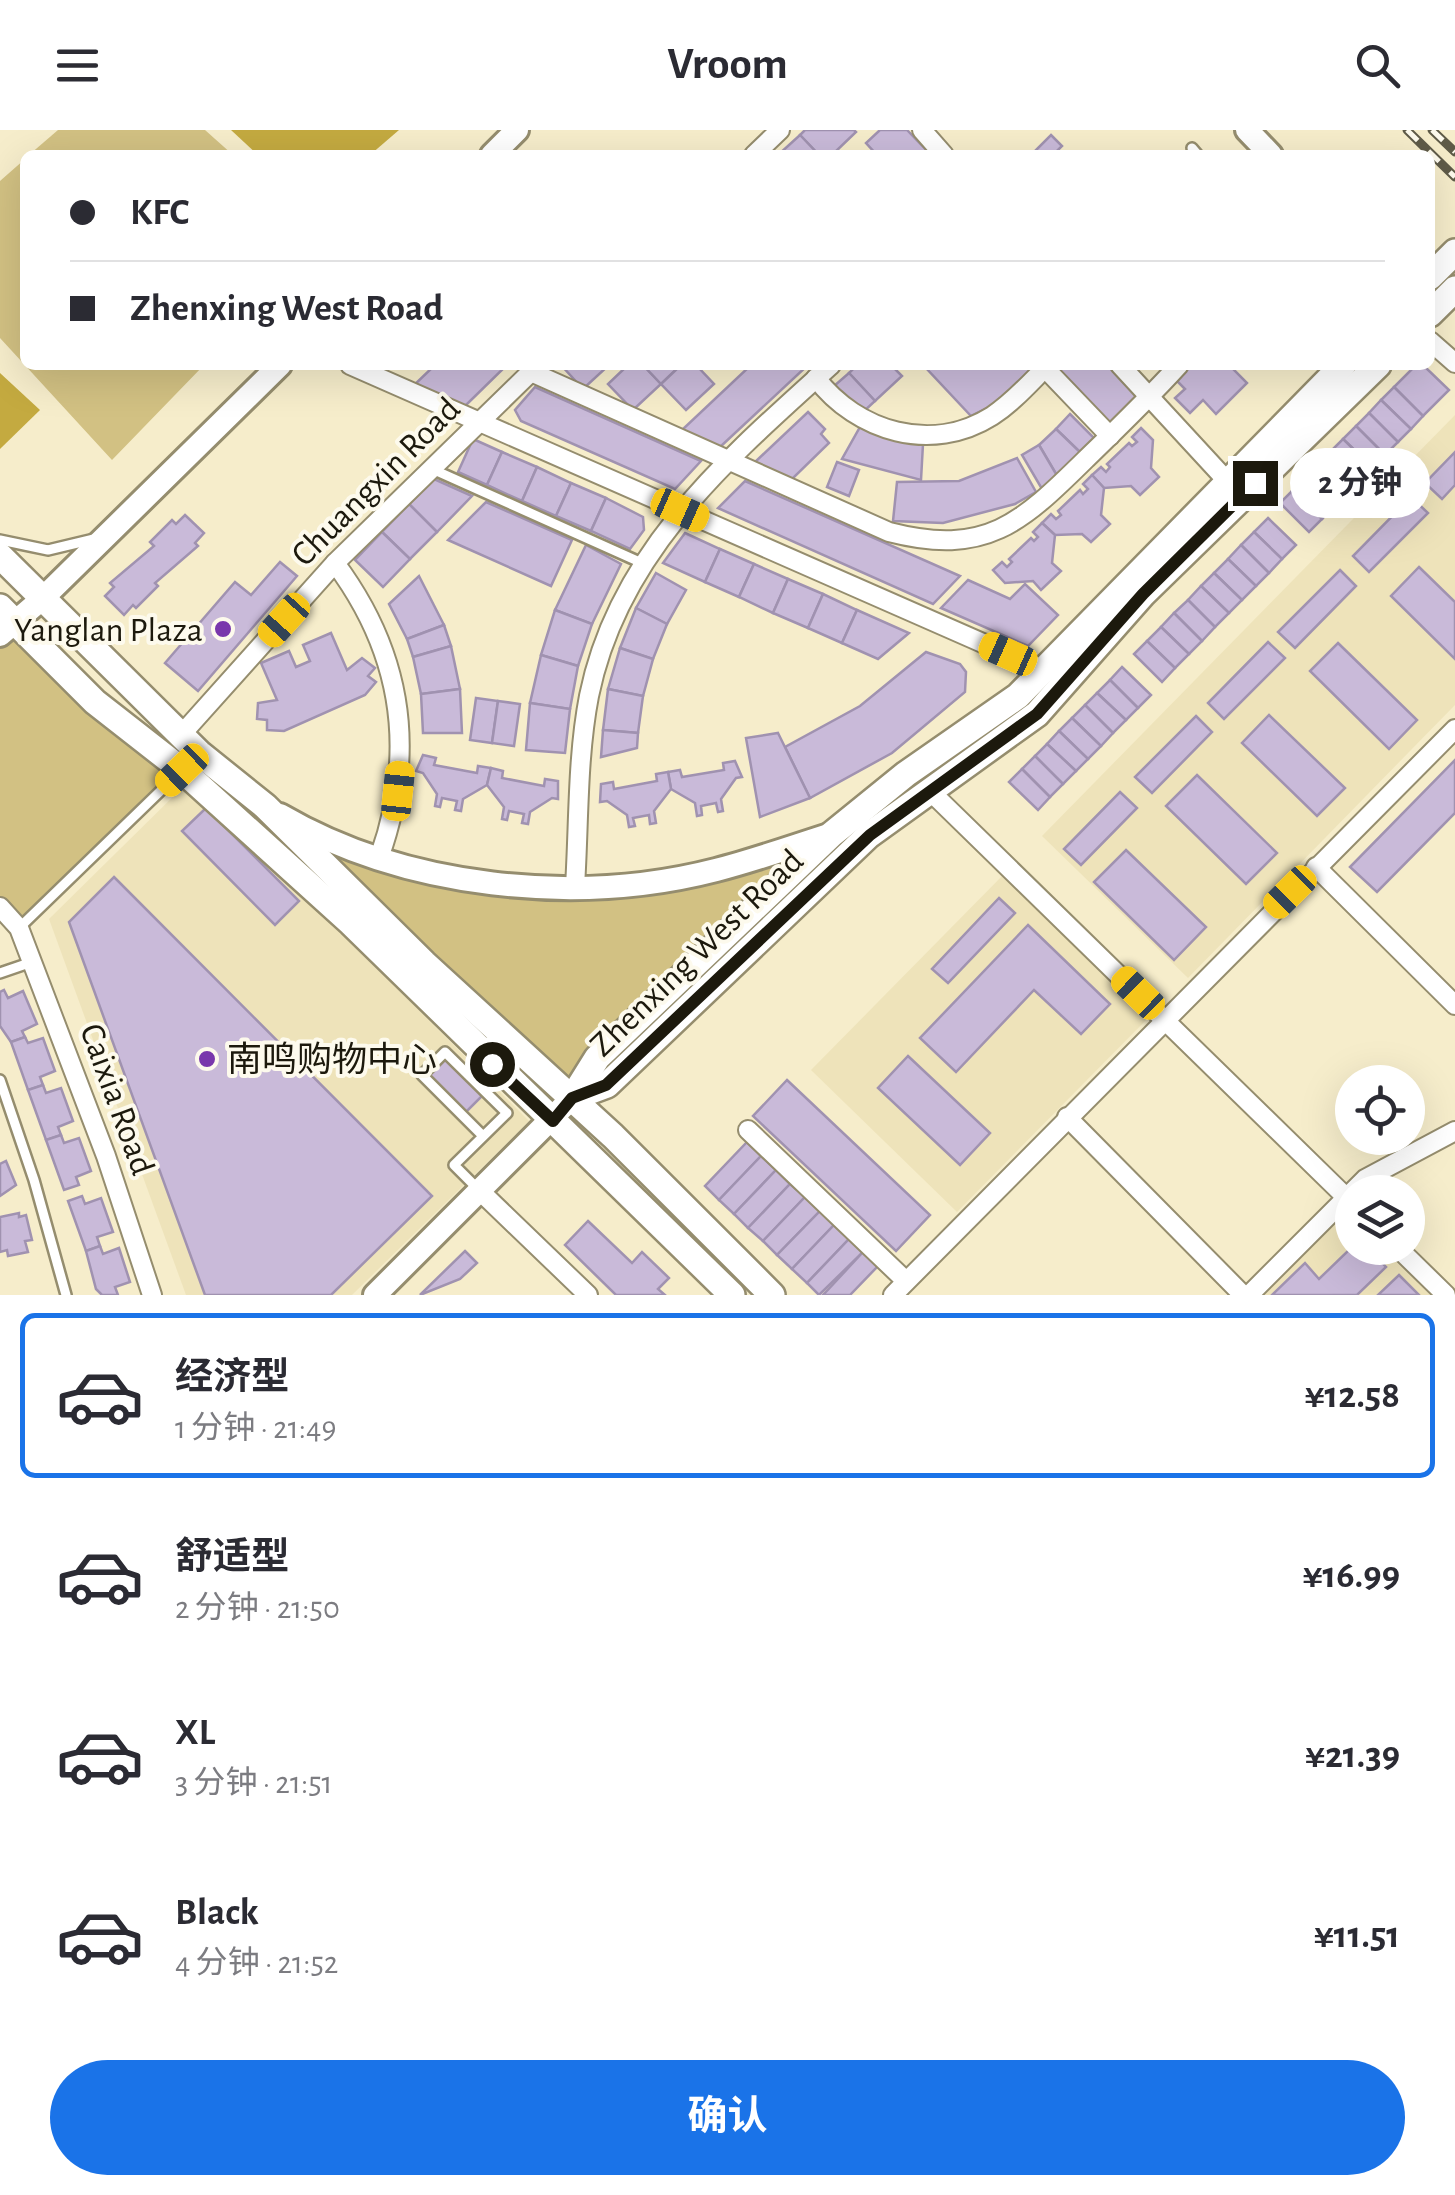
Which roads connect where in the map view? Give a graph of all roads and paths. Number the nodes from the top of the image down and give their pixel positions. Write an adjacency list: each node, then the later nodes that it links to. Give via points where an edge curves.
1 (517, 130): 5 (street)
2 (780, 130): 6 (street)
3 (922, 130): 7 (street)
4 (1247, 130): 8 (street)
5 (497, 150)
6 (759, 150)
7 (940, 150)
8 (1263, 150)
9 (1455, 252): 10 (main road)
10 (1435, 272)
11 (1455, 289): 12 (main road)
12 (1435, 309)
13 (1435, 345): 14 (street)
14 (1455, 363)
15 (275, 370): 34 (street)
16 (361, 370): 28 (street)
17 (533, 370): 28 (street, Chuangxin Road)
18 (536, 370): 30 (street)
19 (825, 370): 26 (street)
20 (1041, 370): 26 (street, via 994,415 932,435 872,424)
21 (1047, 370): 29 (street)
22 (1125, 370): 27 (street)
23 (1174, 370): 27 (street)
24 (1339, 370): 32 (main road, Zhenxing West Road)
25 (1373, 370): 45 (main road, Zhenxing West Road, via 1143,594 1037,714)
26 (816, 378): 30 (street)
27 (1150, 397): 29 (street); 32 (street)
28 (480, 422): 31 (street, Chuangxin Road); 33 (street)
29 (1110, 436): 30 (street, via 1032,513 978,537 948,541 890,532)
30 (726, 460): 33 (street)
31 (432, 469): 37 (street, Chuangxin Road); 38 (lane)
32 (1228, 482): 41 (main road, Zhenxing West Road)
33 (680, 510): 38 (street); 41 (street)
34 (106, 536): 35 (lane, via 48,550); 39 (street)
35 (0, 540)
36 (0, 556): 39 (main road)
37 (335, 563): 43 (street, Chuangxin Road); 48 (street, via 374,621 399,704 398,791)
38 (642, 563): 50 (street, via 604,642 589,698)
39 (44, 598): 40 (street); 43 (main road)
40 (4, 622): 44 (main road)
41 (1044, 670): 47 (main road, Zhenxing West Road)
42 (1455, 729): 49 (street)
43 (181, 735): 46 (main road)
44 (182, 770): 52 (lane); 60 (main road, via 351,923)
45 (931, 792): 56 (street); 58 (main road, Zhenxing West Road, via 870,835 606,1085)
46 (265, 806): 48 (street); 58 (main road)
47 (832, 834): 50 (street, via 714,870); 58 (main road, Zhenxing West Road, via 597,1058)
48 (379, 858): 50 (street, via 473,879)
49 (1316, 867): 55 (street); 56 (street)
50 (575, 886)
51 (0, 907): 52 (street, Caixia Road)
52 (18, 928): 53 (street, Caixia Road)
53 (32, 962): 54 (lane); 71 (street, Caixia Road)
54 (0, 973)
55 (1455, 1005)
56 (1164, 1018): 59 (street); 65 (street)
57 (0, 1080): 70 (lane)
58 (572, 1098): 60 (street); 75 (main road)
59 (1067, 1117): 69 (street); 76 (street)
60 (553, 1121): 66 (street); 74 (main road)
61 (748, 1130): 69 (street)
62 (1455, 1131): 64 (street)
63 (483, 1136): 63 (lane, via 422,1075 446,1052 507,1113); 66 (lane, via 454,1165)
64 (1373, 1175)
65 (1335, 1185)
66 (480, 1191): 72 (street); 73 (street)
67 (1335, 1214): 76 (street)
68 (1415, 1265): 77 (street)
69 (896, 1291)
70 (66, 1295)
71 (152, 1295)
72 (375, 1295)
73 (588, 1295)
74 (732, 1295)
75 (772, 1295)
76 (1246, 1295)
77 (1446, 1295)

